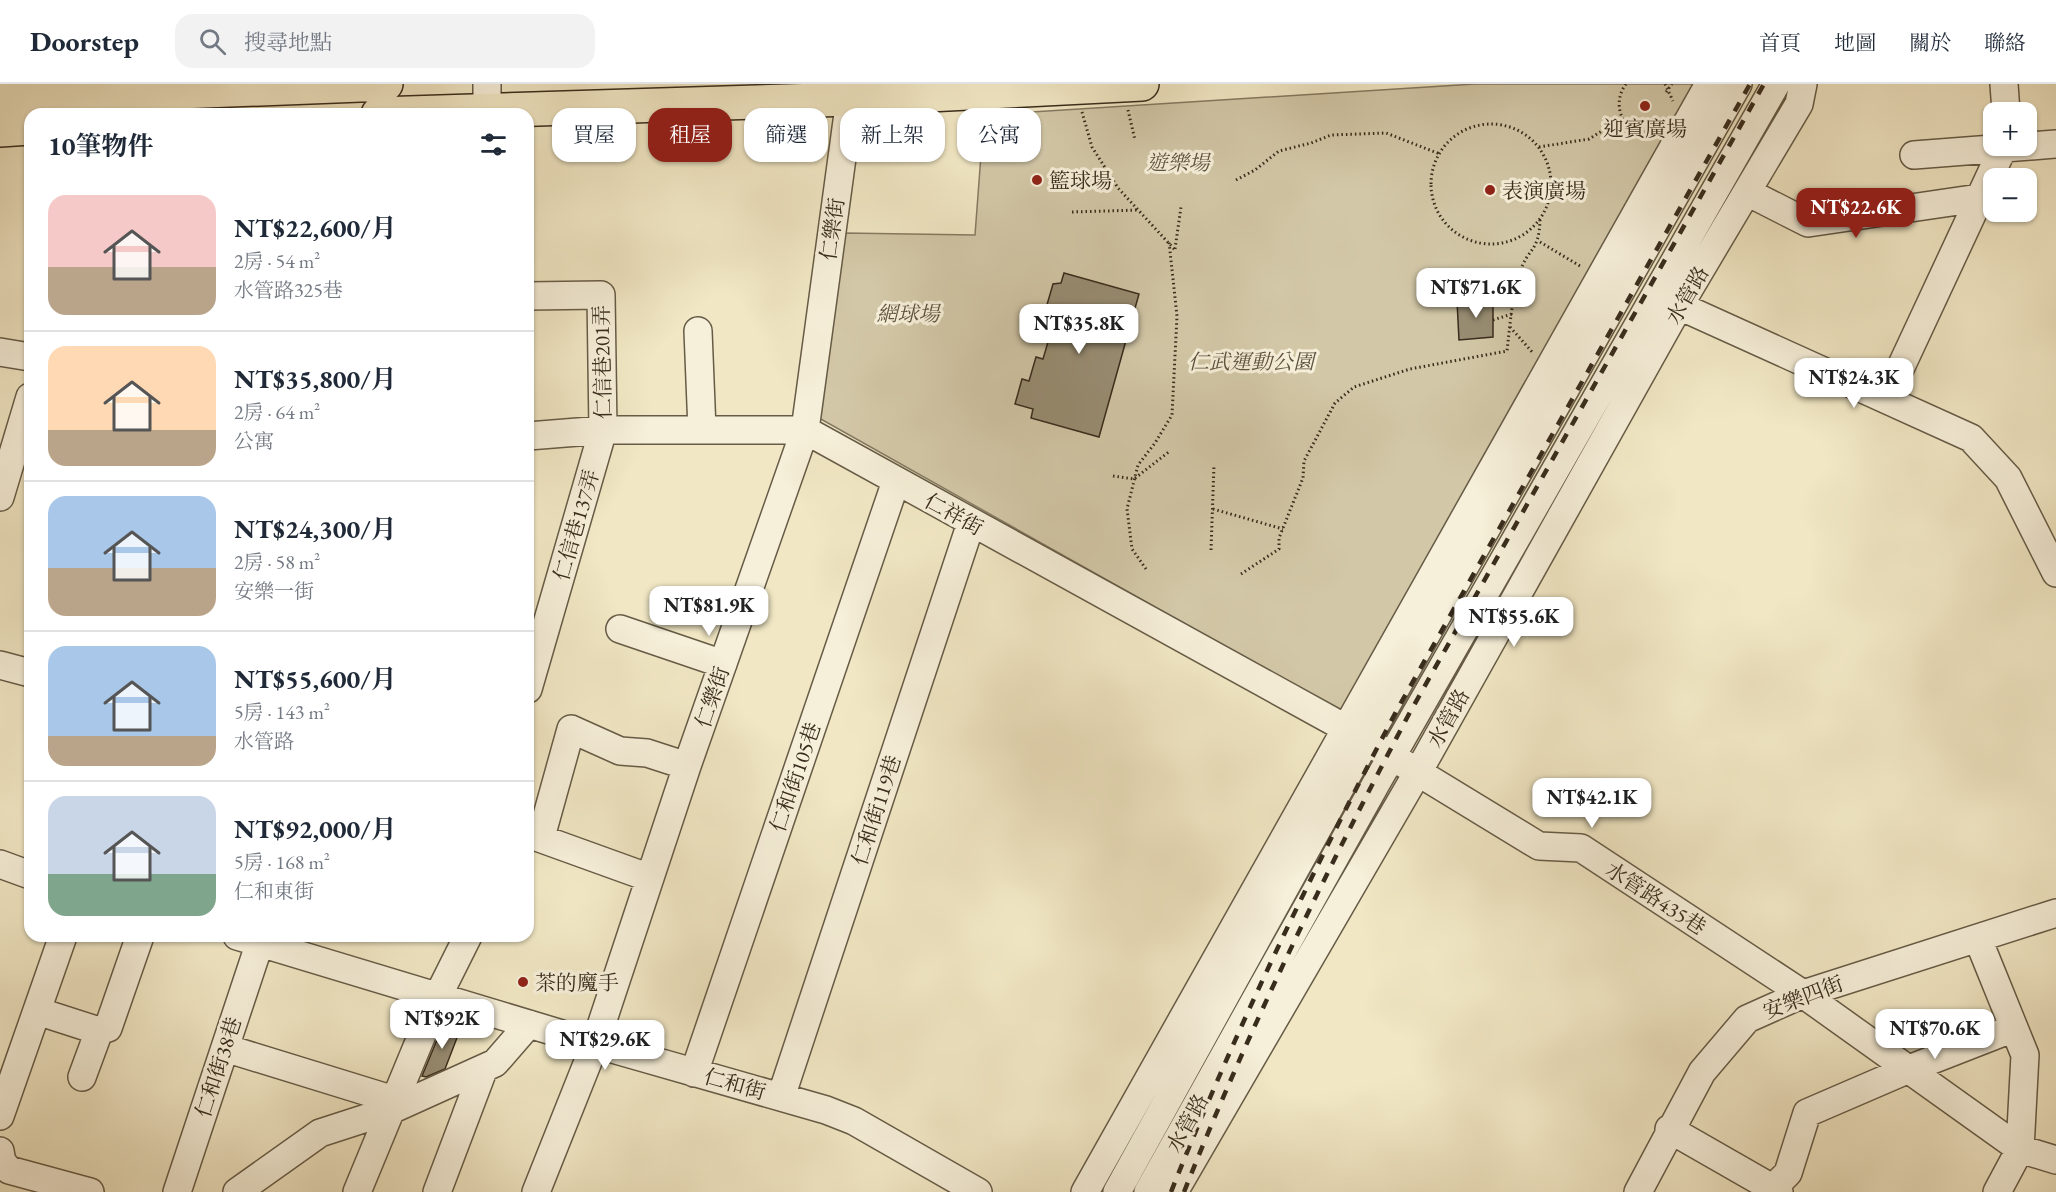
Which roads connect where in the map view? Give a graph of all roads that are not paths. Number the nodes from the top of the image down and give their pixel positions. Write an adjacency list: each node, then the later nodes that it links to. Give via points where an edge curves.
1 (386, 84): 9 (main road)
2 (1709, 84): 44 (street, 水管路)
3 (1738, 84): 23 (street, 水管路)
4 (1776, 84): 25 (street, 水管路)
5 (1803, 84): 21 (street, 水管路, via 1799,104)
6 (2004, 84): 12 (street)
7 (853, 92): 8 (main road); 10 (main road); 33 (street, 仁樂街)
8 (1134, 96)
9 (126, 97): 11 (main road)
10 (487, 97): 13 (main road)
11 (0, 99)
12 (2005, 102)
13 (416, 108)
14 (24, 128): 15 (main road)
15 (0, 130)
16 (2056, 144): 17 (street)
17 (2037, 145)
18 (1983, 150): 19 (street)
19 (1914, 155)
20 (1998, 156): 22 (street)
21 (1747, 192): 22 (street, via 1808,224); 25 (street, 水管路)
22 (1980, 198): 29 (street)
23 (1626, 279): 25 (street); 44 (street, 水管路)
24 (534, 296): 31 (street, 仁信巷201弄, via 601,295)
25 (1668, 300): 29 (street); 45 (street, 水管路); 47 (street, 水管路)
26 (698, 331): 32 (street)
27 (0, 352): 28 (street)
28 (24, 356)
29 (1886, 399): 38 (street, via 1971,438 2008,478)
30 (24, 417): 36 (street)
31 (603, 430): 32 (street, 仁祥街); 34 (street, 仁祥街); 42 (street, 仁信巷137弄)
32 (702, 430): 33 (street, 仁祥街)
33 (805, 430): 35 (street, 仁祥街); 41 (street, 仁樂街)
34 (534, 436)
35 (896, 481): 37 (street, 仁祥街); 69 (street, 仁和街105巷)
36 (0, 497)
37 (971, 523): 44 (street, 仁祥街); 71 (street, 仁和街119巷)
38 (2056, 573)
39 (620, 629): 41 (street)
40 (0, 664): 43 (street)
41 (723, 664): 46 (street, 仁樂街)
42 (534, 667)
43 (24, 672)
44 (1357, 735): 45 (street, 水管路435巷); 86 (street, 水管路); 87 (street, 水管路)
45 (1392, 755): 47 (street, 水管路435巷); 88 (street, 水管路)
46 (687, 766): 48 (street, via 647,753 620,751 571,729); 51 (street, 仁樂街)
47 (1418, 771): 59 (street, 水管路435巷, via 1539,846 1581,848); 89 (street, 水管路)
48 (535, 836): 51 (street)
49 (0, 864): 50 (street)
50 (24, 873)
51 (650, 878): 65 (street, 仁樂街)
52 (2056, 913): 53 (street, 安樂四街)
53 (1978, 939): 59 (street, 安樂四街); 63 (street)
54 (61, 942): 61 (street)
55 (138, 942): 64 (street, via 110,1023)
56 (252, 942): 66 (street, 仁和街38巷)
57 (266, 942): 60 (street, 仁和街)
58 (465, 942): 60 (street)
59 (1803, 994): 68 (street, 水管路435巷); 74 (street, 安樂四街, via 1747,1018 1702,1072)
60 (438, 996): 62 (street, 仁和街); 72 (street)
61 (37, 1011): 64 (street); 73 (street)
62 (529, 1024): 65 (street, 仁和街); 67 (street, via 495,1063)
63 (2014, 1028): 68 (street); 75 (street, via 2025,1055)
64 (99, 1031): 70 (street)
65 (595, 1044): 69 (street, 仁和街); 84 (street, 仁樂街)
66 (225, 1048): 72 (street); 80 (street, 仁和街38巷)
67 (484, 1068): 72 (street); 83 (street)
68 (1910, 1069): 75 (street, 水管路435巷); 78 (street, via 1807,1113 1788,1173)
69 (694, 1073): 71 (street, 仁和街)
70 (82, 1077)
71 (781, 1097): 85 (street, 仁和街, via 854,1120)
72 (392, 1105): 81 (street, via 320,1133); 82 (street)
73 (0, 1116)
74 (1670, 1129): 78 (street); 90 (street, 安樂四街)
75 (2020, 1149): 77 (street, 水管路435巷); 91 (street)
76 (0, 1151): 79 (street, via 9,1170)
77 (2056, 1160)
78 (1773, 1191)
79 (90, 1192)
80 (177, 1192)
81 (237, 1192)
82 (357, 1192)
83 (437, 1192)
84 (536, 1192)
85 (978, 1192)
86 (1085, 1192)
87 (1117, 1192)
88 (1148, 1192)
89 (1174, 1192)
90 (1638, 1192)
91 (1997, 1192)

